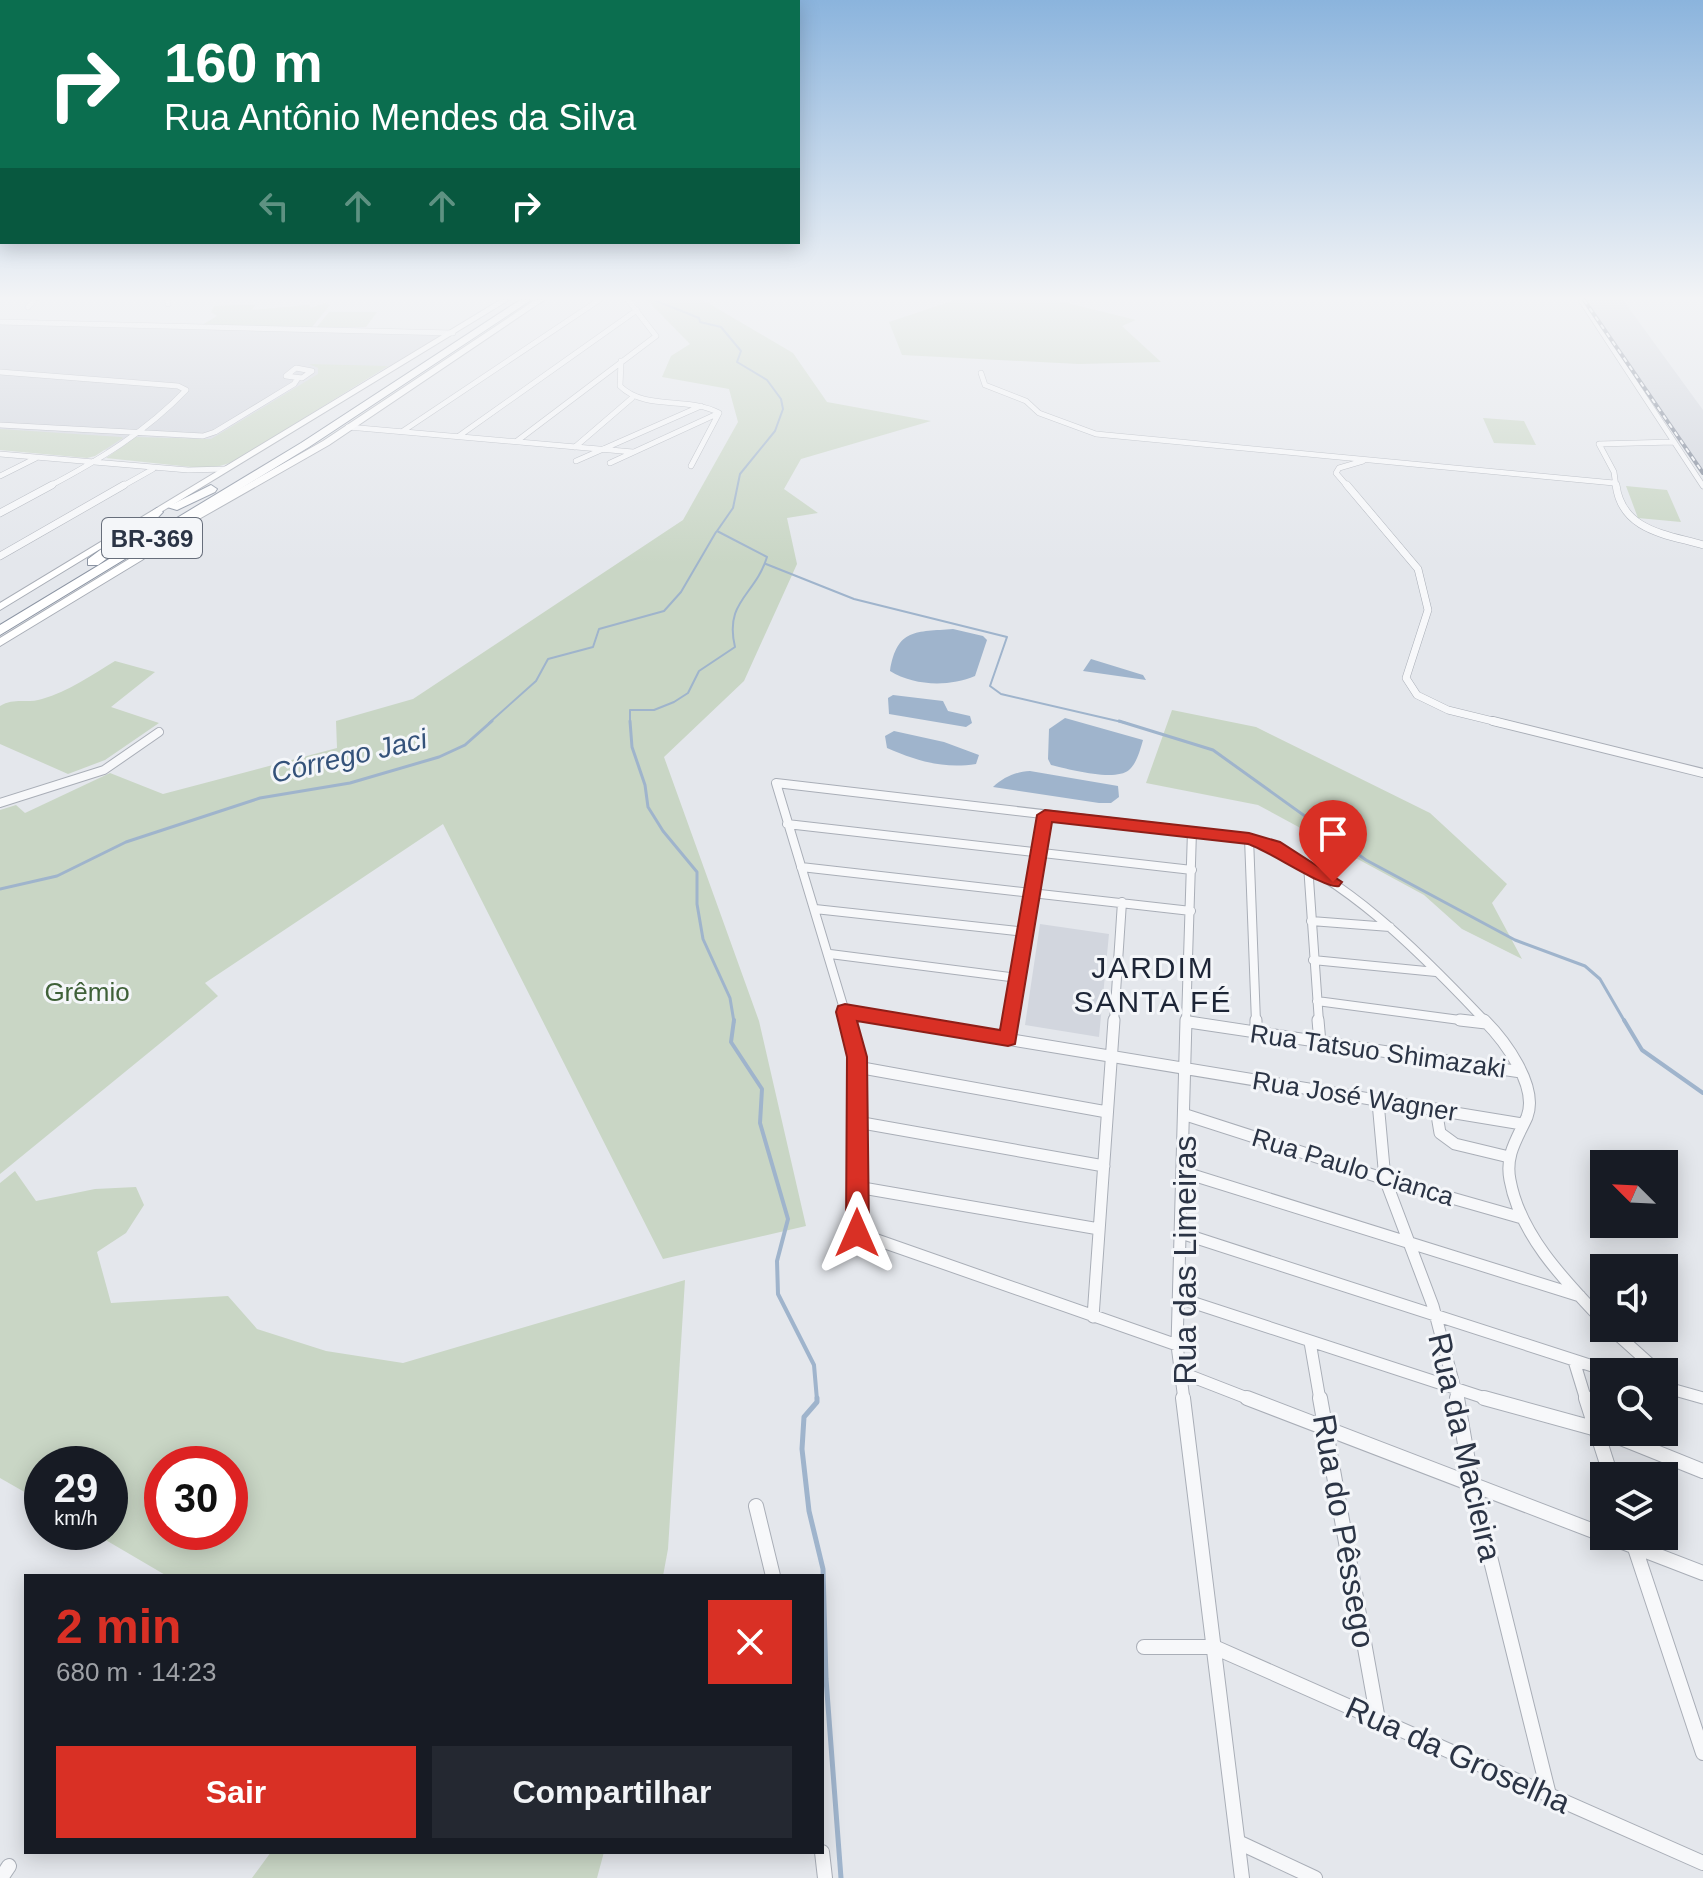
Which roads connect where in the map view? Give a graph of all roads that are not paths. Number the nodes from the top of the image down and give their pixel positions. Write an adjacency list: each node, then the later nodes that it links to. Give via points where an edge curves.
1 (181, 388): 21 (street, via 184,394)
2 (288, 388): 21 (street, via 206,436)
3 (366, 388): 40 (street)
4 (378, 388): 16 (highway)
5 (394, 388): 14 (highway, BR-369)
6 (408, 388): 19 (street)
7 (468, 388): 20 (street)
8 (527, 388): 22 (street)
9 (587, 388): 23 (street)
10 (622, 388): 13 (street)
11 (989, 388): 32 (street, via 1096,434)
12 (1638, 388): 24 (street)
13 (632, 398): 15 (street); 27 (street)
14 (368, 405): 19 (highway, via 344,422); 26 (highway, BR-369)
15 (704, 405): 17 (street); 28 (street)
16 (341, 411): 26 (highway, via 306,438); 40 (highway)
17 (719, 413): 29 (street); 36 (street)
18 (0, 425): 21 (street)
19 (348, 427): 20 (street); 25 (street)
20 (403, 431): 22 (street)
21 (135, 434): 34 (street)
22 (459, 436): 23 (street)
23 (517, 441): 27 (street)
24 (1673, 442): 43 (street, via 1599,444); 44 (street)
25 (326, 443): 26 (highway); 39 (street)
26 (305, 445): 45 (highway, BR-369)
27 (575, 447): 28 (street)
28 (602, 449): 29 (street); 33 (street)
29 (633, 452): 35 (street)
30 (0, 454): 31 (street)
31 (36, 457): 34 (street); 41 (street)
32 (1369, 459): 43 (street); 60 (street, via 1336,473 1418,569 1428,610 1406,678 1417,695 1448,710)
33 (576, 461)
34 (92, 462): 37 (street); 47 (street)
35 (610, 463)
36 (691, 466)
37 (155, 468): 38 (street); 51 (street)
38 (188, 470): 40 (street); 42 (street)
39 (276, 471): 45 (highway); 53 (street)
40 (228, 474): 42 (street); 46 (highway)
41 (0, 476)
42 (207, 480): 46 (street)
43 (1614, 483): 49 (street, via 1632,522)
44 (1703, 486)
45 (222, 494): 48 (highway, BR-369)
46 (168, 509): 48 (highway, via 179,515); 52 (highway, BR-369); 52 (highway); 54 (street)
47 (0, 513)
48 (154, 538): 50 (highway, BR-369)
49 (1703, 545)
50 (137, 549): 53 (highway); 57 (highway, BR-369)
51 (0, 556)
52 (89, 566): 55 (highway, BR-369)
53 (103, 579): 56 (street)
54 (0, 607)
55 (0, 620)
56 (26, 626): 57 (highway); 58 (street)
57 (0, 633)
58 (0, 643)
59 (159, 732): 61 (street, via 104,770)
60 (1703, 773)
61 (0, 803)
62 (1045, 815): 63 (street, via 776,783); 64 (street); 66 (street)
63 (787, 824): 66 (street); 68 (street)
64 (1192, 831): 65 (street); 69 (street, Rua das Limeiras)
65 (1249, 838): 67 (street); 85 (street)
66 (1039, 854): 69 (street); 70 (street)
67 (1308, 865): 74 (street); 75 (street)
68 (801, 867): 70 (street); 72 (street)
69 (1192, 870): 73 (street, Rua das Limeiras)
70 (1032, 892): 71 (street); 76 (street)
71 (1122, 902): 73 (street); 88 (street)
72 (815, 909): 76 (street); 77 (street)
73 (1191, 911): 83 (street, Rua das Limeiras)
74 (1311, 921): 75 (street); 78 (street)
75 (1390, 927): 79 (street)
76 (1026, 932): 80 (street)
77 (830, 954): 80 (street); 82 (street)
78 (1313, 960): 79 (street); 81 (street)
79 (1436, 972): 84 (street)
80 (1018, 978): 86 (street)
81 (1317, 1001): 84 (street); 87 (street)
82 (845, 1012): 86 (street, Rua José Wagner); 89 (street)
83 (1189, 1022): 85 (street, Rua Tatsuo Shimazaki); 90 (street, Rua das Limeiras)
84 (1486, 1023): 91 (street)
85 (1256, 1033): 87 (street, Rua Tatsuo Shimazaki)
86 (1008, 1039): 88 (street, Rua José Wagner)
87 (1320, 1043): 91 (street, Rua Tatsuo Shimazaki)
88 (1110, 1056): 90 (street, Rua José Wagner); 94 (street)
89 (857, 1067): 94 (street); 96 (street)
90 (1187, 1069): 92 (street, Rua José Wagner); 95 (street, Rua das Limeiras)
91 (1521, 1072): 97 (street, via 1530,1111)
92 (1378, 1102): 93 (street, Rua José Wagner); 101 (street, Rua da Macieira)
93 (1436, 1109): 97 (street, Rua José Wagner); 98 (street, via 1440,1133 1455,1144)
94 (1107, 1112): 99 (street)
95 (1186, 1115): 100 (street, Rua das Limeiras); 101 (street, Rua Paulo Cianca)
96 (857, 1122): 99 (street); 102 (street)
97 (1522, 1124): 98 (street)
98 (1509, 1157): 103 (street, via 1509,1177)
99 (1104, 1166): 104 (street)
100 (1183, 1172): 105 (street, Rua das Limeiras); 106 (street)
101 (1385, 1179): 103 (street, Rua Paulo Cianca); 106 (street, Rua da Macieira)
102 (857, 1187): 104 (street); 110 (street, via 857,1233)
103 (1522, 1218): 107 (street)
104 (1099, 1229): 110 (street)
105 (1181, 1233): 108 (street, Rua das Limeiras); 111 (street)
106 (1408, 1245): 107 (street); 111 (street, Rua da Macieira)
107 (1580, 1296): 109 (street)
108 (1179, 1298): 112 (street); 114 (street, Rua das Limeiras)
109 (1590, 1307)
110 (1093, 1317): 114 (street)
111 (1436, 1317): 116 (street); 120 (street, Rua da Macieira)
112 (1310, 1342): 120 (street); 126 (street, Rua do Pêssego)
113 (1626, 1342): 115 (street)
114 (1177, 1345): 118 (street, Rua das Limeiras)
115 (1644, 1358)
116 (1574, 1361): 117 (street); 124 (street)
117 (1590, 1366)
118 (1180, 1372): 126 (street); 137 (street, Rua das Limeiras)
119 (1678, 1387): 122 (street)
120 (1456, 1390): 125 (street); 129 (street, Rua da Macieira)
121 (1678, 1391): 122 (street)
122 (1686, 1394): 123 (street)
123 (1703, 1398)
124 (1590, 1400)
125 (1590, 1427)
126 (1325, 1428): 129 (street); 138 (street, Rua do Pêssego)
127 (1641, 1446): 128 (street)
128 (1703, 1471)
129 (1472, 1484): 131 (street); 140 (street, Rua da Macieira)
130 (756, 1506): 135 (street)
131 (1590, 1529)
132 (1635, 1550): 139 (street)
133 (1652, 1550): 134 (street)
134 (1703, 1573)
135 (773, 1574)
136 (1144, 1647): 137 (street)
137 (1214, 1647): 138 (street, Rua da Groselha); 141 (street, Rua das Limeiras)
138 (1378, 1720): 140 (street, Rua da Groselha)
139 (1703, 1753)
140 (1549, 1795): 143 (street, Rua da Groselha)
141 (1238, 1842): 145 (street, Rua das Limeiras); 146 (street)
142 (822, 1854): 144 (street)
143 (1703, 1863)
144 (825, 1878)
145 (1242, 1878)
146 (1315, 1878)

